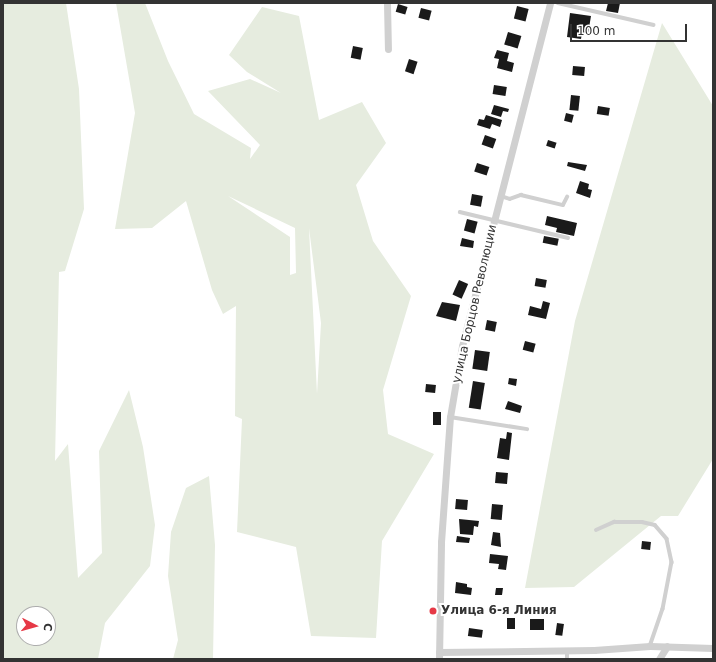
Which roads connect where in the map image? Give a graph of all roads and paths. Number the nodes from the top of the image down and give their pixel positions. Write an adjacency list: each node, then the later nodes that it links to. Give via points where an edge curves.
1 (387, 3): 5 (street)
2 (550, 3): 6 (street, улица Борцов Революции)
3 (558, 3): 4 (lane)
4 (654, 25)
5 (388, 49)
6 (501, 196): 7 (lane, via 510,199 521,195 563,205); 9 (street, улица Борцов Революции)
7 (567, 197)
8 (460, 212): 9 (lane)
9 (494, 220): 10 (lane); 11 (street, улица Борцов Революции, via 462,346)
10 (568, 238)
11 (450, 416): 12 (lane); 18 (street, улица Борцов Революции, via 441,542)
12 (527, 429)
13 (596, 530): 14 (lane, via 614,522 642,522 655,525 667,539 672,562 663,609)
14 (650, 646): 15 (street); 17 (street)
15 (668, 646): 16 (street); 20 (street)
16 (713, 648)
17 (567, 650): 18 (street); 19 (lane)
18 (439, 655)
19 (567, 659)
20 (659, 659)

